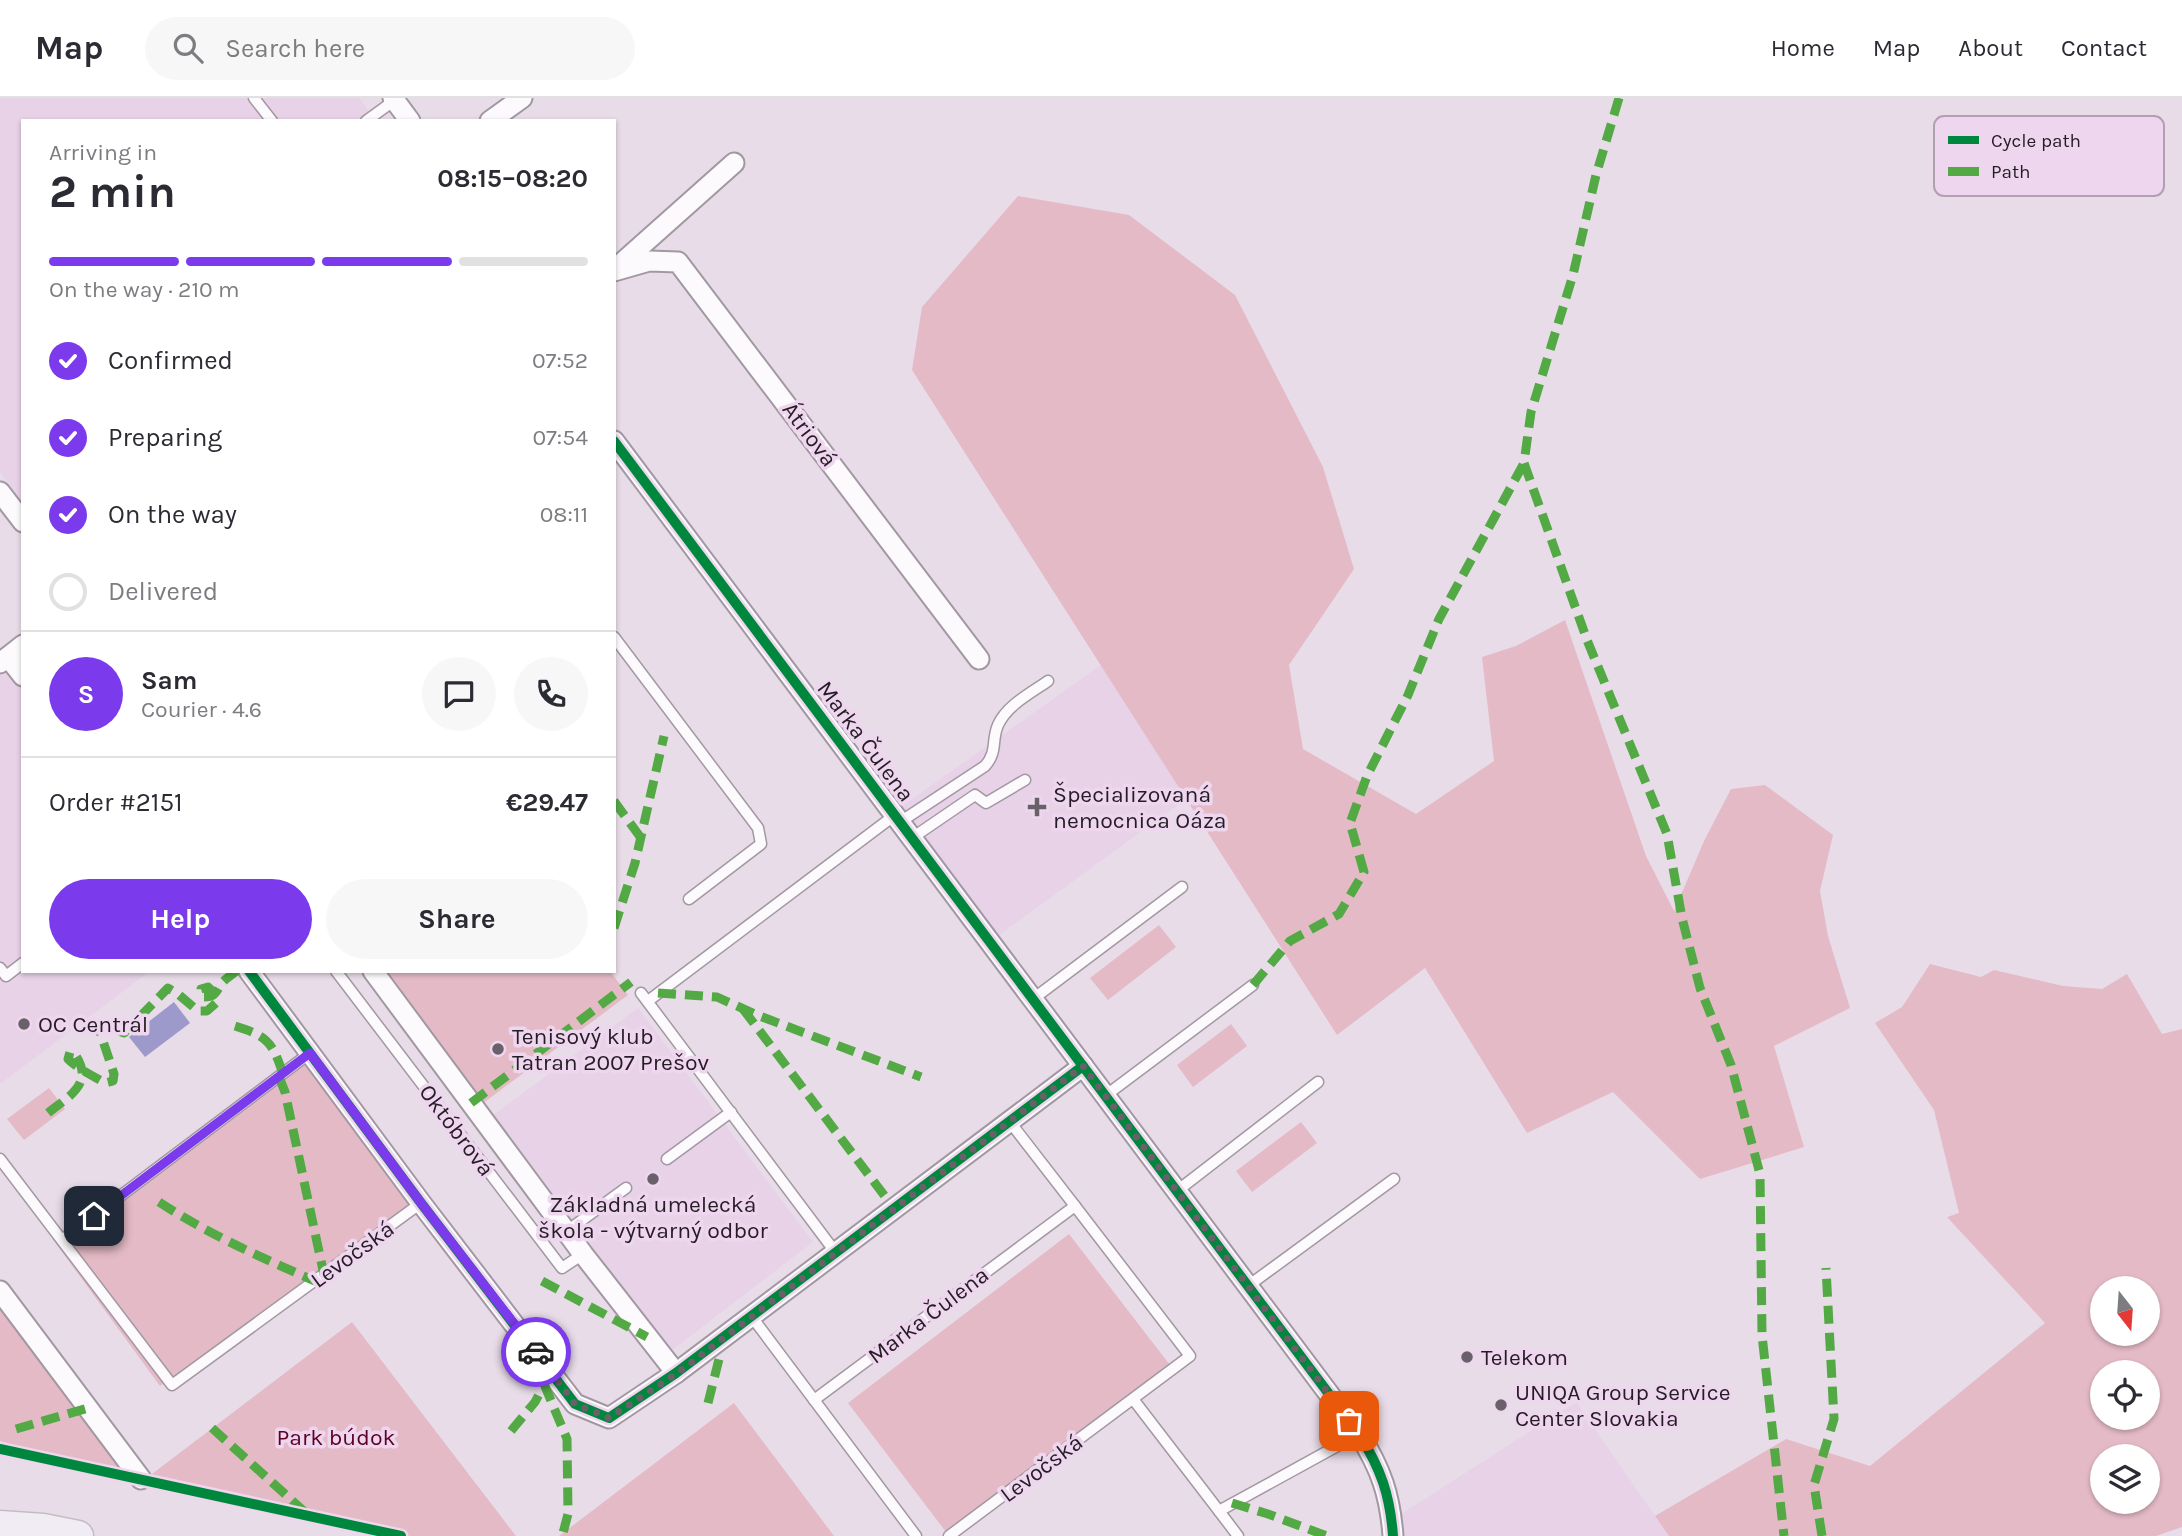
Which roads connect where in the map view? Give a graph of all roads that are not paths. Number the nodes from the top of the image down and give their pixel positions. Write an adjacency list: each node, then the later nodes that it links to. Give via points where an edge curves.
1 (254, 98): 4 (lane)
2 (522, 98): 7 (street)
3 (394, 99): 5 (lane); 6 (street)
4 (270, 119)
5 (369, 119)
6 (409, 119)
7 (493, 119)
8 (734, 163): 9 (street)
9 (616, 268)
10 (616, 269): 16 (street, Átriová, via 649,261 678,262)
11 (616, 444): 20 (street, Marka Čulena)
12 (0, 492): 13 (street)
13 (21, 519)
14 (616, 640): 22 (lane, via 758,828 761,844)
15 (10, 655): 17 (street)
16 (979, 659)
17 (21, 673)
18 (1048, 681): 20 (lane, Marka Čulena, via 1014,705 998,724 994,755 985,766)
19 (1025, 780): 20 (lane, Marka Čulena, via 986,803 975,795)
20 (902, 825): 29 (street, Marka Čulena); 34 (lane, Marka Čulena, via 645,997)
21 (1182, 887): 29 (lane)
22 (689, 899)
23 (21, 965): 24 (lane, via 6,976)
24 (0, 968)
25 (253, 973): 30 (street)
26 (338, 973): 46 (lane, Októbrová, via 562,1268)
27 (374, 973): 43 (street, Októbrová)
28 (1253, 985): 33 (lane)
29 (1033, 999): 31 (street, Marka Čulena)
30 (310, 1053): 41 (street); 44 (lane)
31 (1083, 1066): 33 (street, Marka Čulena); 35 (street)
32 (1318, 1082): 40 (lane)
33 (1105, 1096): 40 (street, Marka Čulena)
34 (731, 1112): 37 (lane); 45 (lane)
35 (1010, 1122): 42 (lane); 45 (street)
36 (0, 1158): 44 (lane, Levočská)
37 (667, 1158)
38 (1394, 1179): 47 (lane)
39 (626, 1188): 43 (lane)
40 (1177, 1191): 47 (street, Marka Čulena)
41 (421, 1203): 44 (lane, Levočská, via 172,1385); 50 (street, via 575,1404 609,1418)
42 (1075, 1206): 51 (lane, Levočská, via 1190,1356); 52 (lane, Marka Čulena)
43 (566, 1231): 46 (street, Októbrová)
44 (62, 1240)
45 (836, 1253): 49 (street)
46 (583, 1254): 50 (street, Októbrová)
47 (1248, 1286): 53 (street, Marka Čulena)
48 (0, 1290): 54 (street)
49 (752, 1317): 50 (street); 52 (lane)
50 (676, 1374)
51 (1133, 1399): 56 (lane); 61 (lane, Levočská)
52 (814, 1400): 60 (lane)
53 (1359, 1434): 56 (lane); 63 (street, Marka Čulena, via 1387,1489)
54 (141, 1479)
55 (0, 1510): 58 (main road)
56 (1219, 1511): 62 (lane)
57 (0, 1526): 58 (main road)
58 (43, 1529): 59 (main road)
59 (78, 1536)
60 (916, 1536)
61 (949, 1536)
62 (1238, 1536)
63 (1393, 1536)

